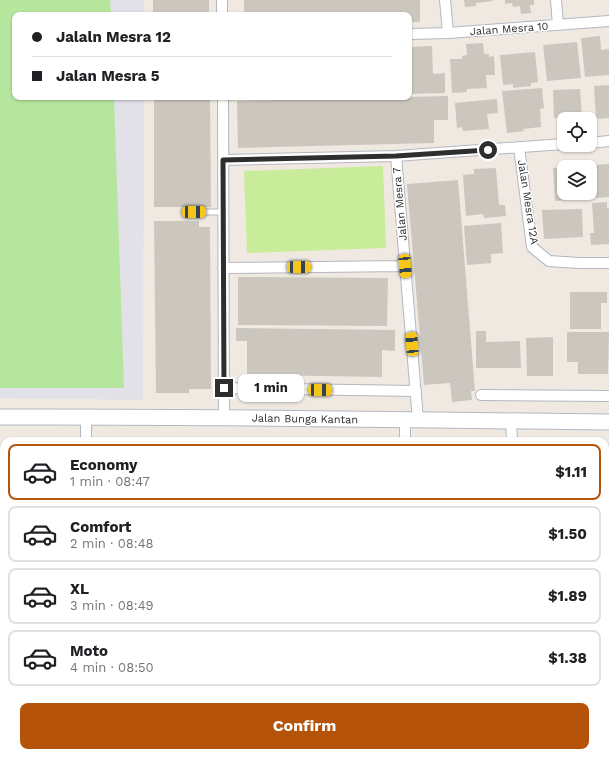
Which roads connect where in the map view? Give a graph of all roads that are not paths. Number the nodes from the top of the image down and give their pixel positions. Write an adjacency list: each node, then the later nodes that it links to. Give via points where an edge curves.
1 (222, 0): 4 (street)
2 (445, 0): 7 (street)
3 (556, 0): 6 (street)
4 (222, 12)
5 (609, 21): 6 (street, Jalan Mesra 10)
6 (558, 25): 7 (street, Jalan Mesra 10)
7 (448, 33): 8 (street, Jalan Mesra 10)
8 (412, 34)
9 (223, 100): 15 (street)
10 (609, 141): 11 (street)
11 (597, 142)
12 (557, 144): 13 (street)
13 (519, 147): 14 (street); 18 (street, Jalan Mesra 12A, via 532,247 549,261)
14 (396, 156): 15 (street); 19 (street, Jalan Mesra 7)
15 (223, 160): 17 (street)
16 (194, 212): 17 (lane)
17 (223, 212): 20 (street)
18 (609, 263)
19 (405, 266): 20 (street); 22 (street, Jalan Mesra 7)
20 (223, 268): 21 (street)
21 (224, 388): 22 (street); 27 (street)
22 (416, 391): 28 (street, Jalan Mesra 7)
23 (481, 395): 24 (street)
24 (609, 396)
25 (0, 417): 26 (street, Jalan Bunga Kantan)
26 (86, 417): 27 (street, Jalan Bunga Kantan); 31 (street)
27 (224, 417): 28 (street, Jalan Bunga Kantan)
28 (411, 420): 29 (street, Jalan Bunga Kantan); 32 (street, Jalan Mesra 7)
29 (511, 421): 30 (street, Jalan Bunga Kantan); 33 (street)
30 (609, 422)
31 (86, 437)
32 (406, 437)
33 (512, 437)

